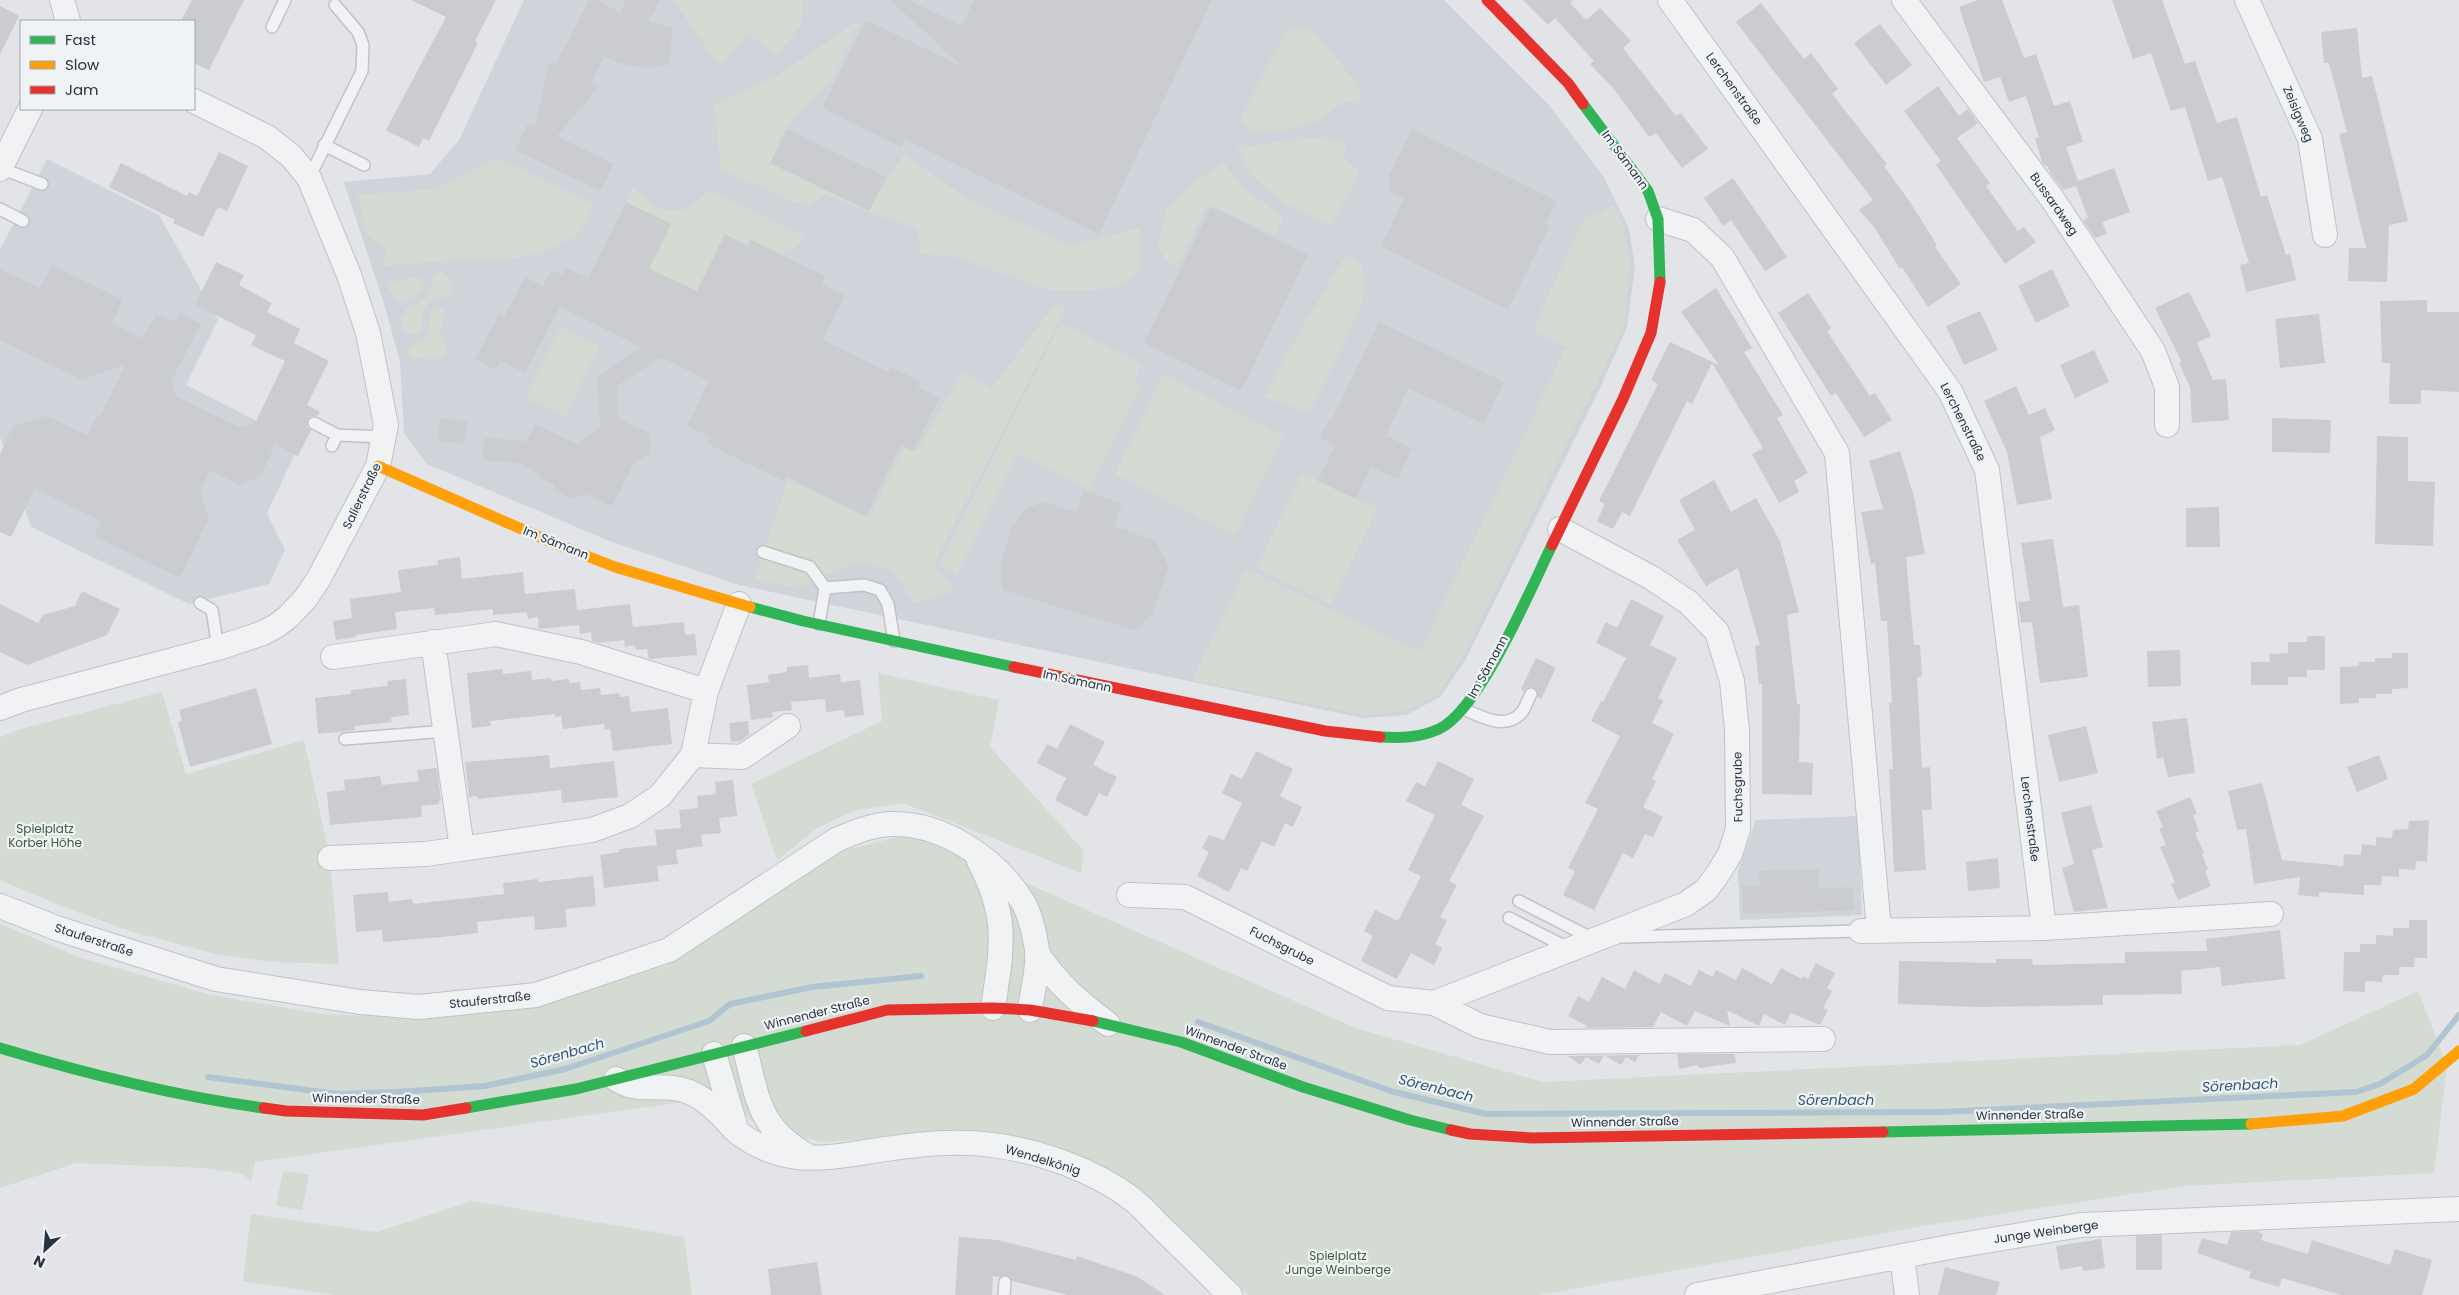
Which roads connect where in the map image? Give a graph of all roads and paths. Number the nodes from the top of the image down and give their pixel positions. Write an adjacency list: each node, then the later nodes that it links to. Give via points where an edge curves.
1 (62, 0): 8 (street)
2 (285, 0): 9 (lane)
3 (1487, 0): 18 (street, Im Sämann, via 1568,83 1648,191)
4 (1670, 0): 53 (street, Lerchenstraße, via 1950,391 1987,470)
5 (1904, 0): 22 (street, Bussardweg, via 2053,200 2152,351 2167,386)
6 (2247, 0): 20 (street, Zeisigweg, via 2310,139)
7 (335, 5): 12 (lane, via 358,32 363,45 362,70 342,99)
8 (68, 20)
9 (272, 27)
10 (195, 101): 15 (street, Salierstraße, via 267,137 291,156)
11 (29, 110): 14 (street)
12 (324, 145): 13 (lane); 15 (lane)
13 (364, 165)
14 (0, 168): 16 (lane)
15 (309, 178): 24 (street, Salierstraße, via 349,274 368,333 383,402)
16 (42, 184)
17 (0, 209): 19 (lane)
18 (1658, 219): 27 (street, Im Sämann, via 1661,274 1651,333); 54 (street, via 1693,230 1722,257 1836,453)
19 (23, 221)
20 (2325, 234)
21 (314, 423): 23 (lane)
22 (2167, 425)
23 (337, 435): 24 (lane); 25 (lane)
24 (384, 437): 26 (street, Salierstraße)
25 (332, 446)
26 (378, 466): 31 (street, Im Sämann, via 615,567); 35 (street, Salierstraße, via 305,599 288,618 263,633)
27 (1560, 529): 40 (street, Im Sämann, via 1487,675); 55 (street, Fuchsgrube, via 1652,578 1688,602 1716,632 1732,681 1737,730 1738,829 1730,854 1706,890 1686,904)
28 (763, 552): 29 (lane, via 810,568)
29 (825, 588): 32 (lane); 33 (lane, via 864,585 880,590 888,604)
30 (200, 602): 35 (lane, via 212,610)
31 (739, 604): 32 (street, Im Sämann); 37 (street)
32 (819, 624): 33 (street, Im Sämann)
33 (894, 641): 40 (street, Im Sämann, via 1364,737 1412,738 1442,728)
34 (433, 642): 36 (street); 37 (street, via 496,634 581,652); 42 (street)
35 (218, 648): 39 (street, Salierstraße)
36 (333, 657)
37 (706, 691): 44 (street)
38 (1531, 694): 40 (lane, via 1521,713 1505,722 1486,720)
39 (0, 708)
40 (1464, 709)
41 (788, 726): 44 (street, via 742,757)
42 (447, 731): 43 (lane); 45 (street)
43 (345, 739)
44 (693, 755): 45 (street, via 660,796 630,816 592,830)
45 (462, 849): 47 (street, via 426,854)
46 (975, 853): 50 (street, Stauferstraße, via 951,837 922,827 895,824 864,828 836,840 669,950 536,995 419,1007 360,1002 216,979 59,929); 57 (street, Stauferstraße, via 992,864 1024,903); 59 (street, Stauferstraße, via 992,885 999,910 1002,945)
47 (330, 858)
48 (1129, 895): 58 (street, Fuchsgrube, via 1184,896 1388,998)
49 (1519, 901): 55 (lane)
50 (0, 906)
51 (2271, 914): 53 (street)
52 (1509, 918): 56 (lane)
53 (2044, 928): 54 (street)
54 (1870, 930): 55 (lane)
55 (1598, 938): 56 (street, Fuchsgrube)
56 (1571, 949): 58 (street, Fuchsgrube)
57 (1037, 953): 60 (street, Stauferstraße); 61 (street, Stauferstraße, via 1050,974)
58 (1434, 1003): 62 (street, Fuchsgrube, via 1480,1026 1550,1042)
59 (993, 1008): 60 (street, Winnender Straße); 63 (street, Winnender Straße, via 887,1010)
60 (1030, 1010): 61 (street, Winnender Straße)
61 (1108, 1024): 65 (street, Winnender Straße, via 1181,1042 1303,1087 1410,1120 1470,1134 1532,1138 2234,1125 2343,1116 2414,1089)
62 (1823, 1038)
63 (744, 1046): 66 (street, Winnender Straße); 69 (street, via 760,1107 770,1127 786,1144)
64 (0, 1048): 67 (street, Winnender Straße, via 155,1090 286,1111 422,1114 576,1089)
65 (2459, 1051)
66 (714, 1054): 67 (street, Winnender Straße); 68 (street)
67 (616, 1079): 68 (street, Wendelkönig, via 628,1087 675,1088 703,1099)
68 (737, 1132): 69 (street, Wendelkönig, via 764,1149 790,1157)
69 (812, 1159): 74 (street, Wendelkönig, via 941,1143 991,1145 1024,1151 1097,1177 1133,1200)
70 (2459, 1209): 71 (street, Junge Weinberge, via 2080,1225)
71 (1902, 1256): 75 (street, Junge Weinberge); 76 (street)
72 (1006, 1282): 73 (lane)
73 (1004, 1295)
74 (1230, 1295)
75 (1697, 1295)
76 (1907, 1295)

